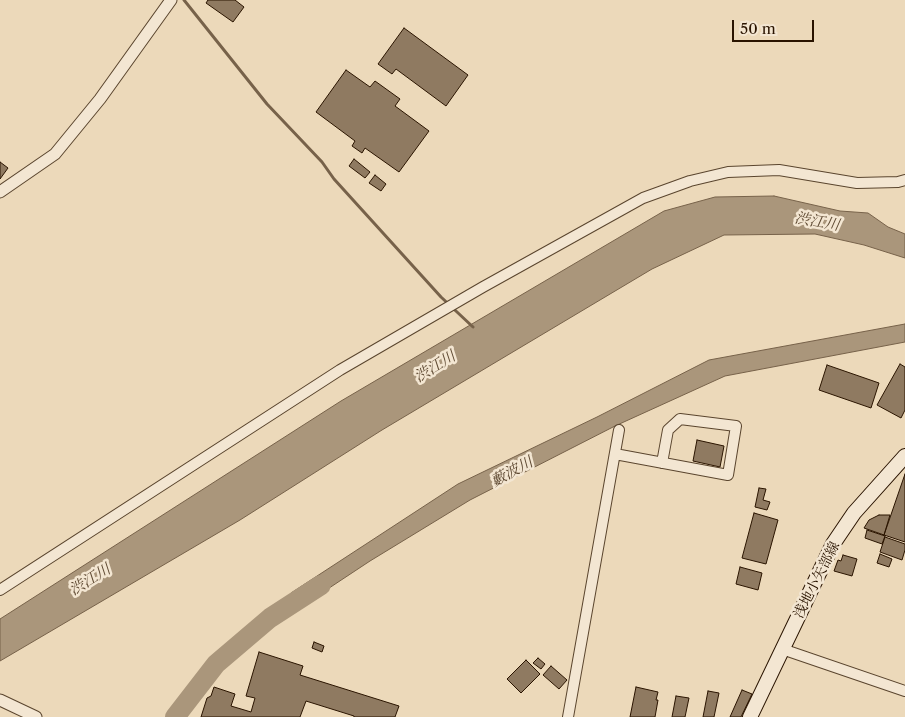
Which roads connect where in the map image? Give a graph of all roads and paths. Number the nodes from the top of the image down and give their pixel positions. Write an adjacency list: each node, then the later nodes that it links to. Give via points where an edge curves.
1 (171, 0): 3 (street, via 100,100 55,154)
2 (905, 180): 8 (street, via 857,184 779,170 728,172 642,198 340,370)
3 (0, 192)
4 (619, 430): 5 (street)
5 (615, 454): 7 (street); 13 (street)
6 (905, 456): 9 (main road, 浅地小矢部線, via 854,513 833,544)
7 (662, 463): 7 (street, via 728,476 736,426 680,419 668,430)
8 (0, 590)
9 (782, 649): 10 (street); 14 (main road, 浅地小矢部線)
10 (905, 691)
11 (0, 700): 12 (street)
12 (36, 717)
13 (568, 717)
14 (750, 717)

